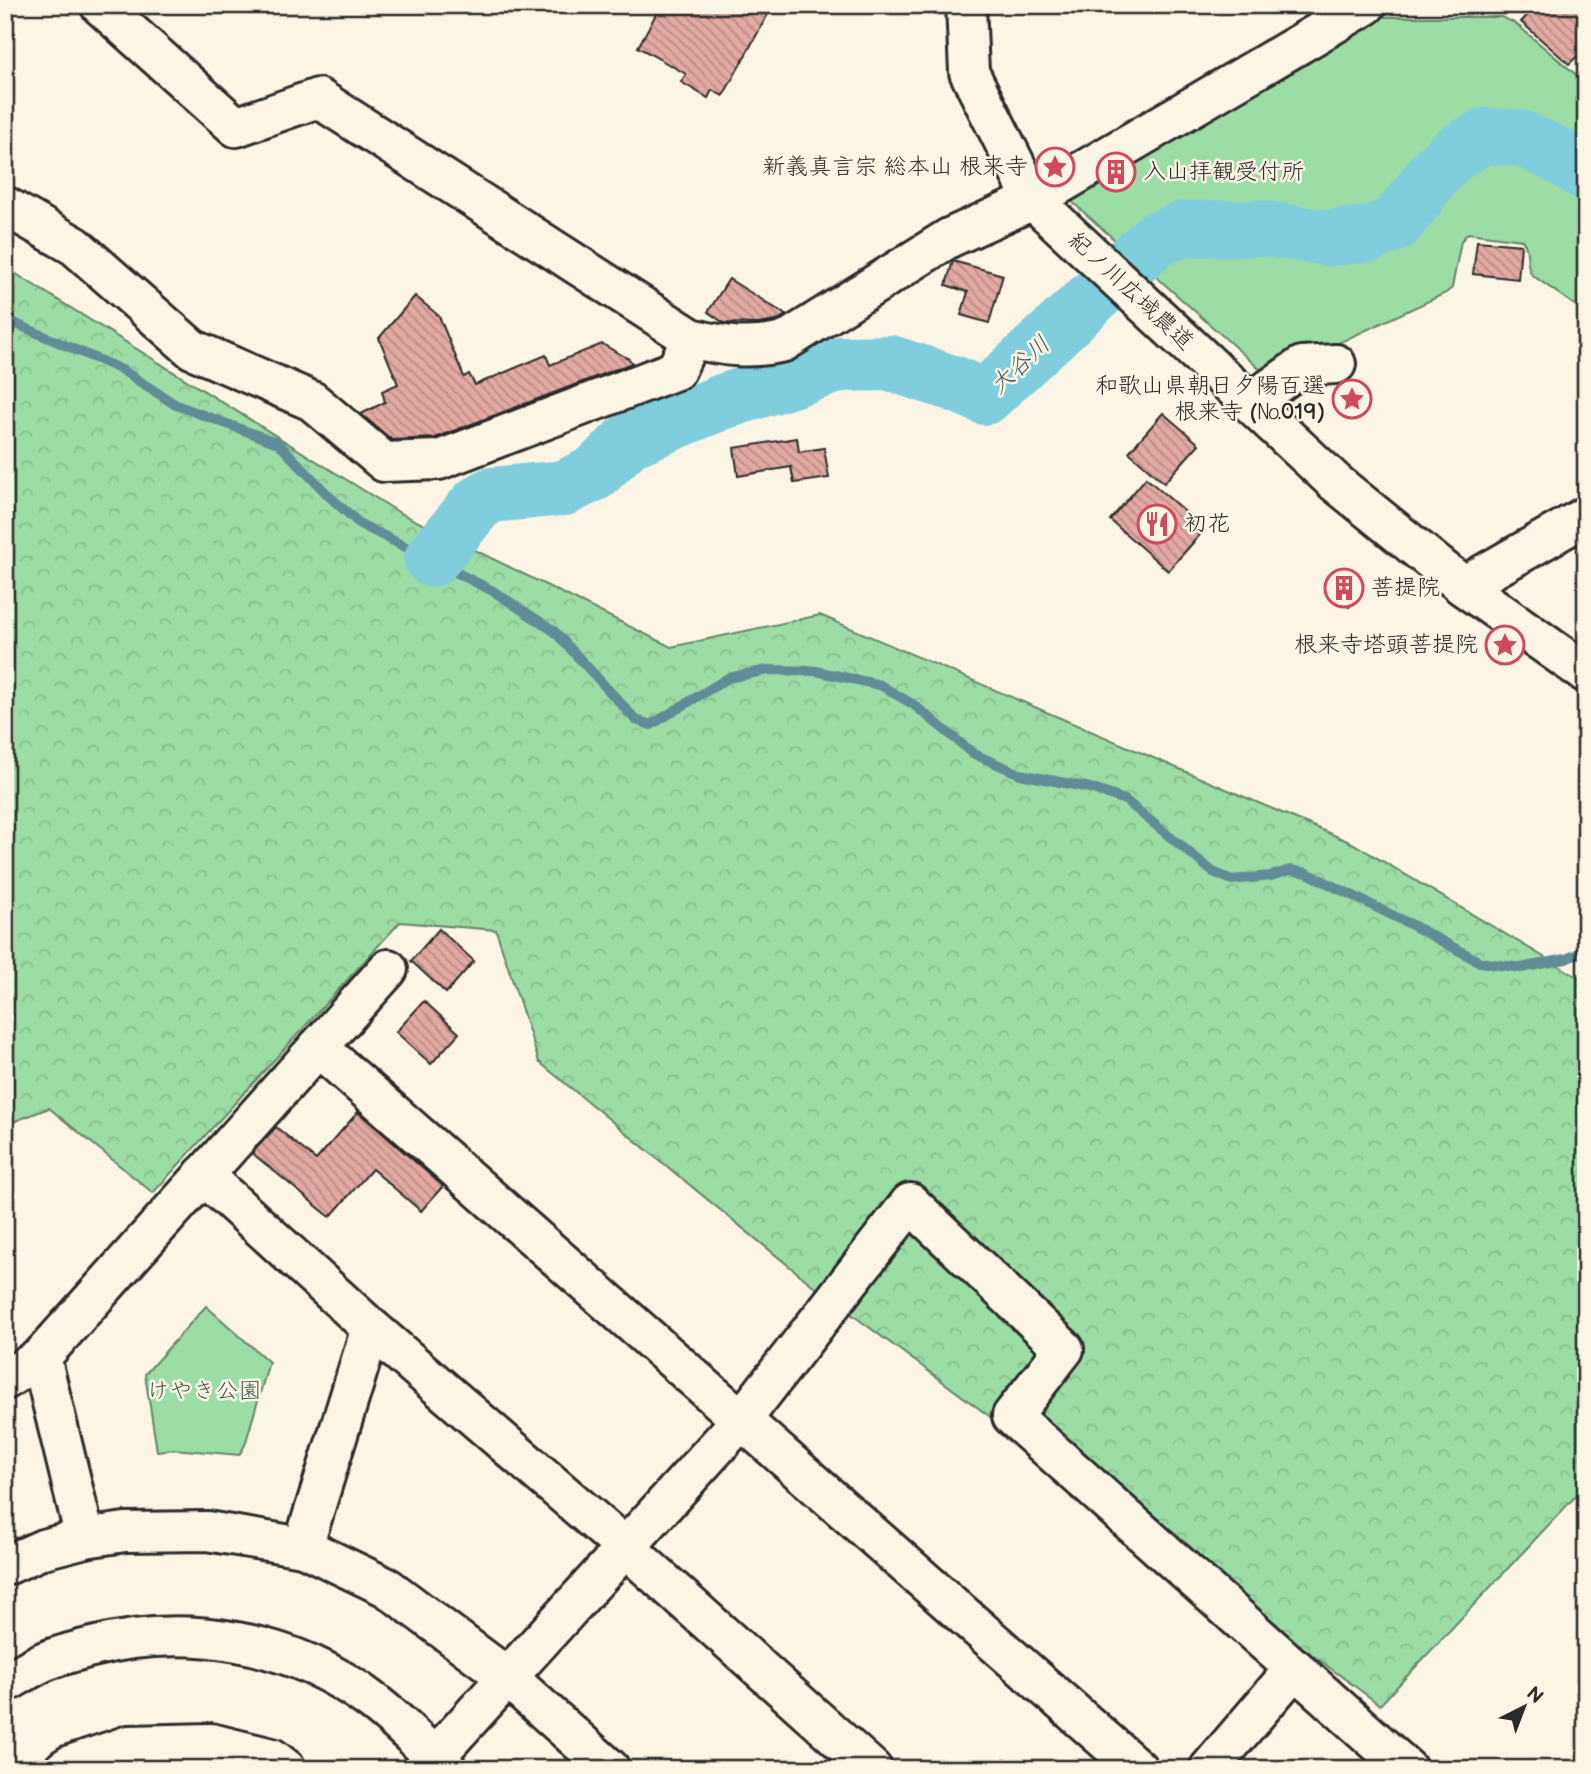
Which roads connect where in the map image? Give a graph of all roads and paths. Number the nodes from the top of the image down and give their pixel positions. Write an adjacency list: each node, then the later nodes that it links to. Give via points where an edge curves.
1 (100, 5): 6 (street, via 236,127 318,98)
2 (1366, 5): 4 (street)
3 (965, 6): 4 (street, 紀ノ川広域農道, via 969,72)
4 (1033, 200): 6 (street, via 949,237 784,342 758,348); 8 (street, 紀ノ川広域農道)
5 (5, 206): 6 (street, via 75,246 192,349 312,401 384,462 439,460 676,370)
6 (691, 338)
7 (1336, 364): 8 (street, via 1302,366)
8 (1251, 402): 10 (street, 紀ノ川広域農道, via 1336,483)
9 (1586, 516): 10 (street)
10 (1463, 586): 11 (street, 紀ノ川広域農道)
11 (1586, 673)
12 (388, 969): 13 (street)
13 (318, 1047): 14 (street); 18 (street)
14 (203, 1175): 15 (street); 16 (street)
15 (371, 1328): 20 (street); 21 (street)
16 (41, 1357): 17 (street); 19 (street)
17 (5, 1380)
18 (743, 1418): 21 (street); 23 (street, via 911,1203 1064,1349 1012,1416); 31 (street)
19 (85, 1538): 20 (street, via 125,1532 207,1531); 22 (street)
20 (303, 1547): 24 (street, via 388,1588)
21 (626, 1548): 24 (street); 30 (street)
22 (5, 1566)
23 (1295, 1668): 32 (street); 33 (street)
24 (506, 1677): 26 (street); 29 (street)
25 (5, 1683): 26 (street, via 44,1661 112,1642 170,1637 244,1642 306,1661 373,1701)
26 (435, 1765)
27 (64, 1769): 28 (street, via 129,1745 211,1743 272,1758)
28 (286, 1769)
29 (610, 1769)
30 (872, 1769)
31 (1138, 1769)
32 (1209, 1769)
33 (1407, 1769)

